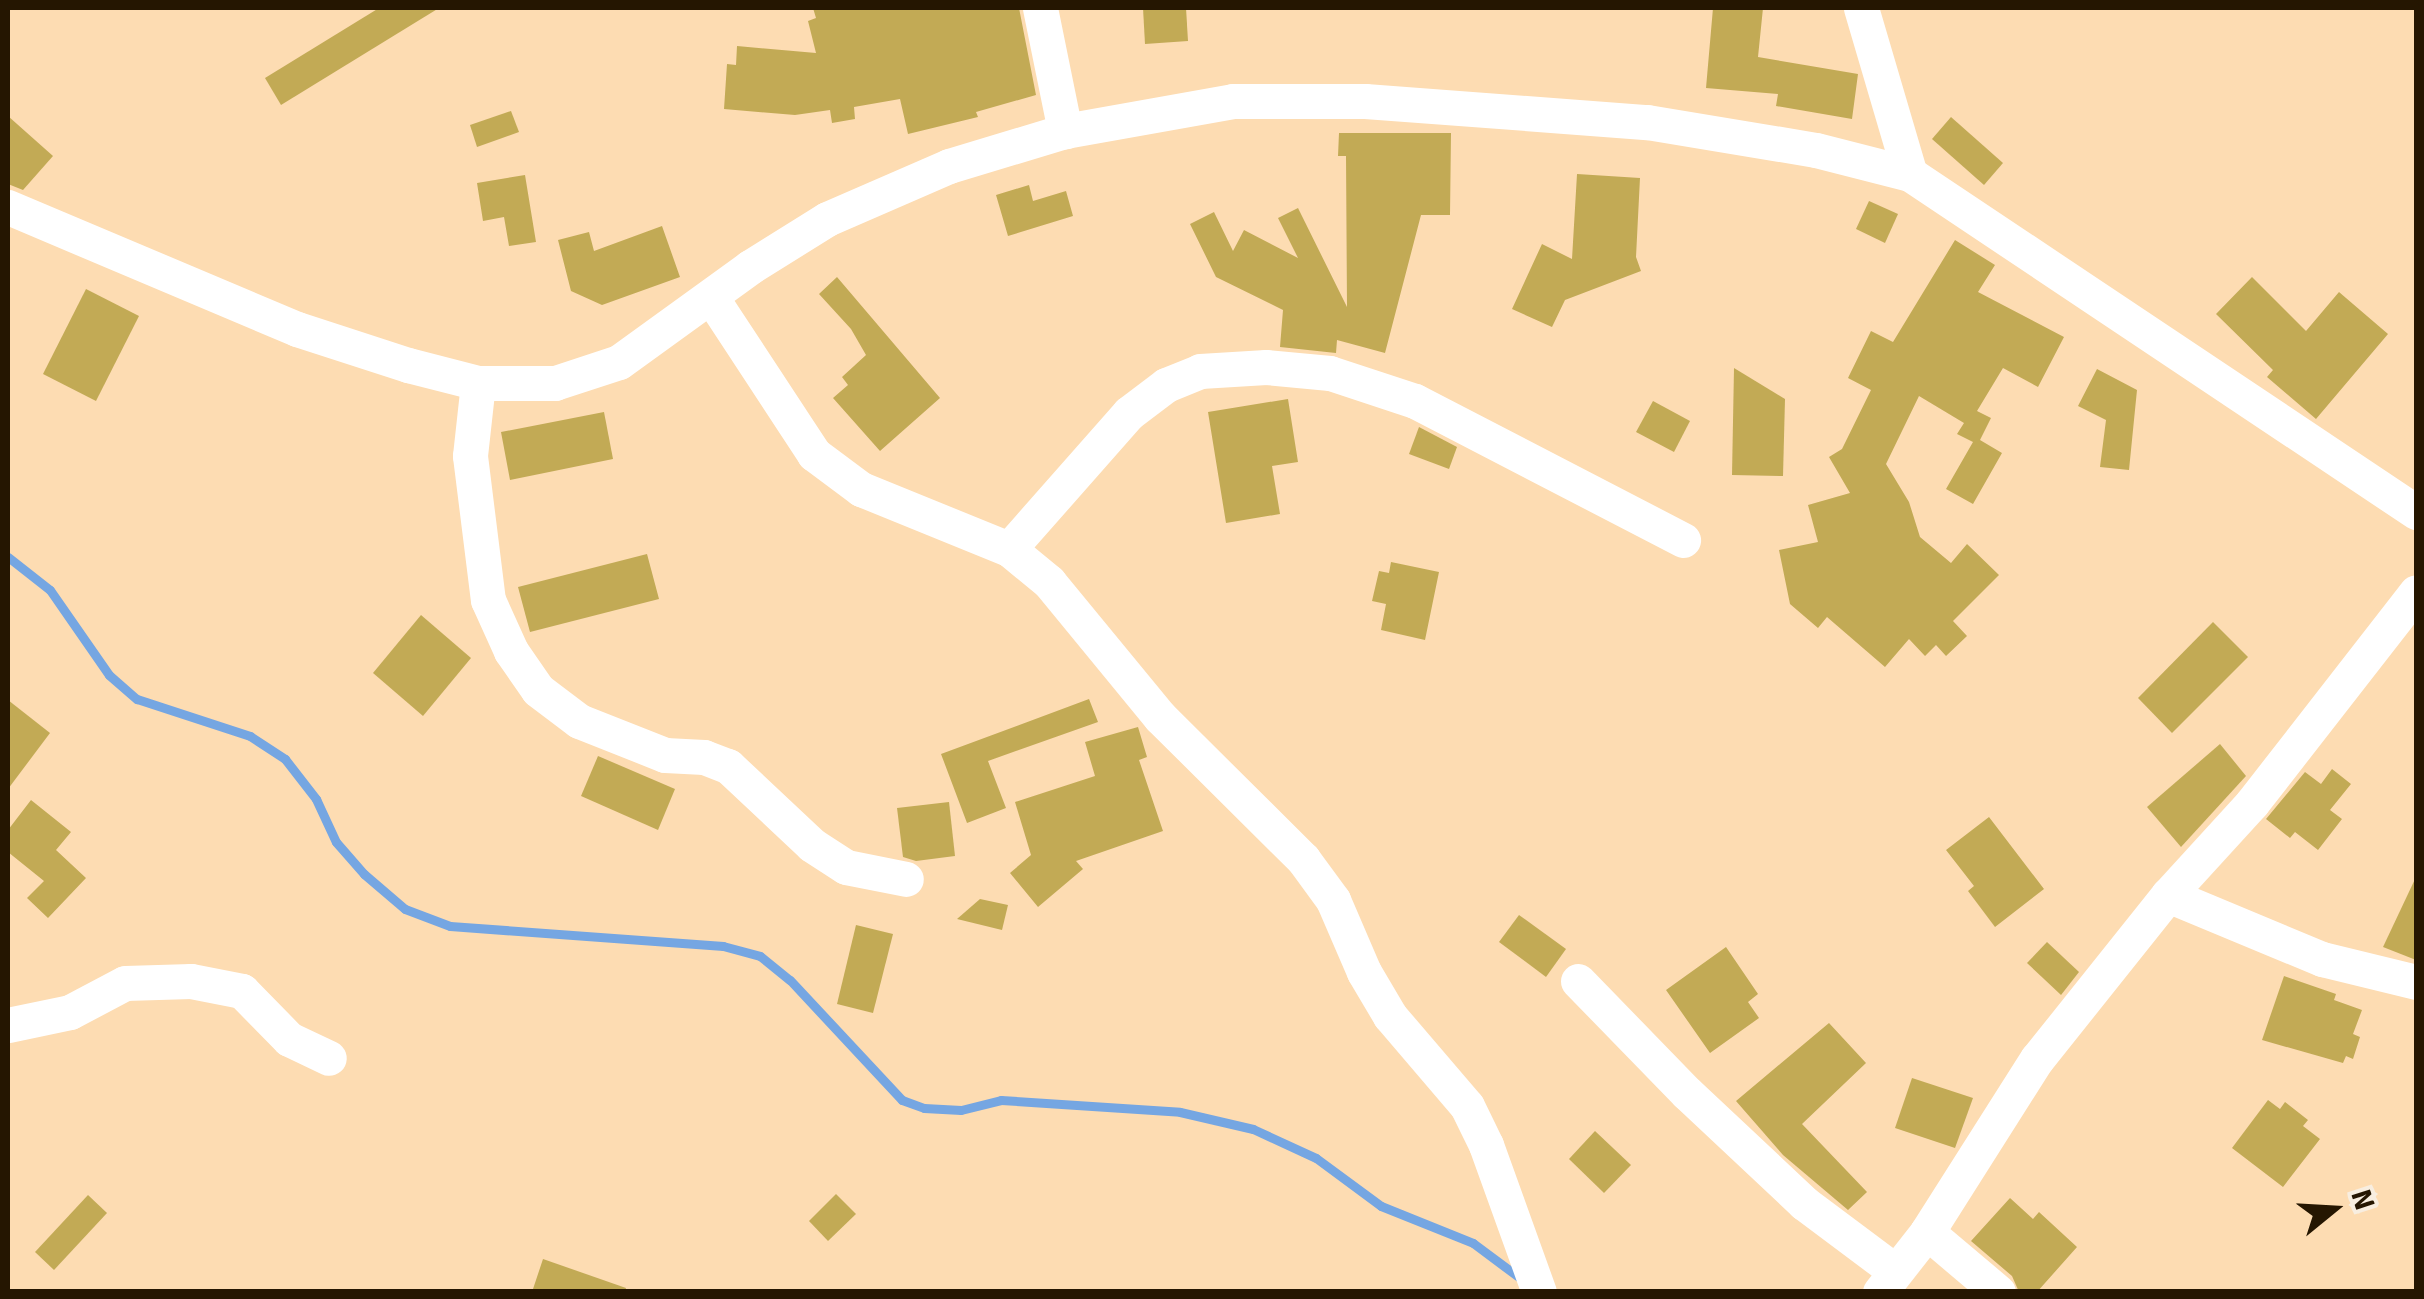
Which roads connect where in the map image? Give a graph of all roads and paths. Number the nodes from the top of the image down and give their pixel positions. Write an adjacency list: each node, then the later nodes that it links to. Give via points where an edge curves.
1 (1040, 8): 3 (street)
2 (1862, 8): 4 (street)
3 (1065, 131): 4 (street, via 1233,101 1365,101 1647,122 1816,150); 6 (street, via 949,166 827,219)
4 (1910, 174): 8 (street)
5 (8, 207): 7 (street, via 298,330)
6 (711, 298): 7 (street, via 619,362 555,383); 10 (street, via 814,454 861,489)
7 (478, 383): 12 (street, via 470,456 488,600 538,690 579,721 664,756 704,757 728,766 812,845 846,867)
8 (2416, 512)
9 (1683, 540): 10 (street, via 1415,402 1330,372 1266,367 1200,371 1166,384 1129,414)
10 (1008, 550): 20 (street, via 1049,582 1160,716 1303,858 1333,900 1390,1016 1467,1106)
11 (2416, 592): 13 (street, via 2252,802)
12 (906, 879)
13 (2168, 895): 15 (street, via 2322,959); 18 (street, via 2037,1059)
14 (1578, 981): 19 (street)
15 (2416, 982)
16 (8, 1024): 17 (street, via 70,1012 125,983 191,981 242,991 289,1039)
17 (329, 1058)
18 (1927, 1232): 19 (street); 21 (street)
19 (1888, 1282)
20 (1539, 1292)
21 (1998, 1292)

